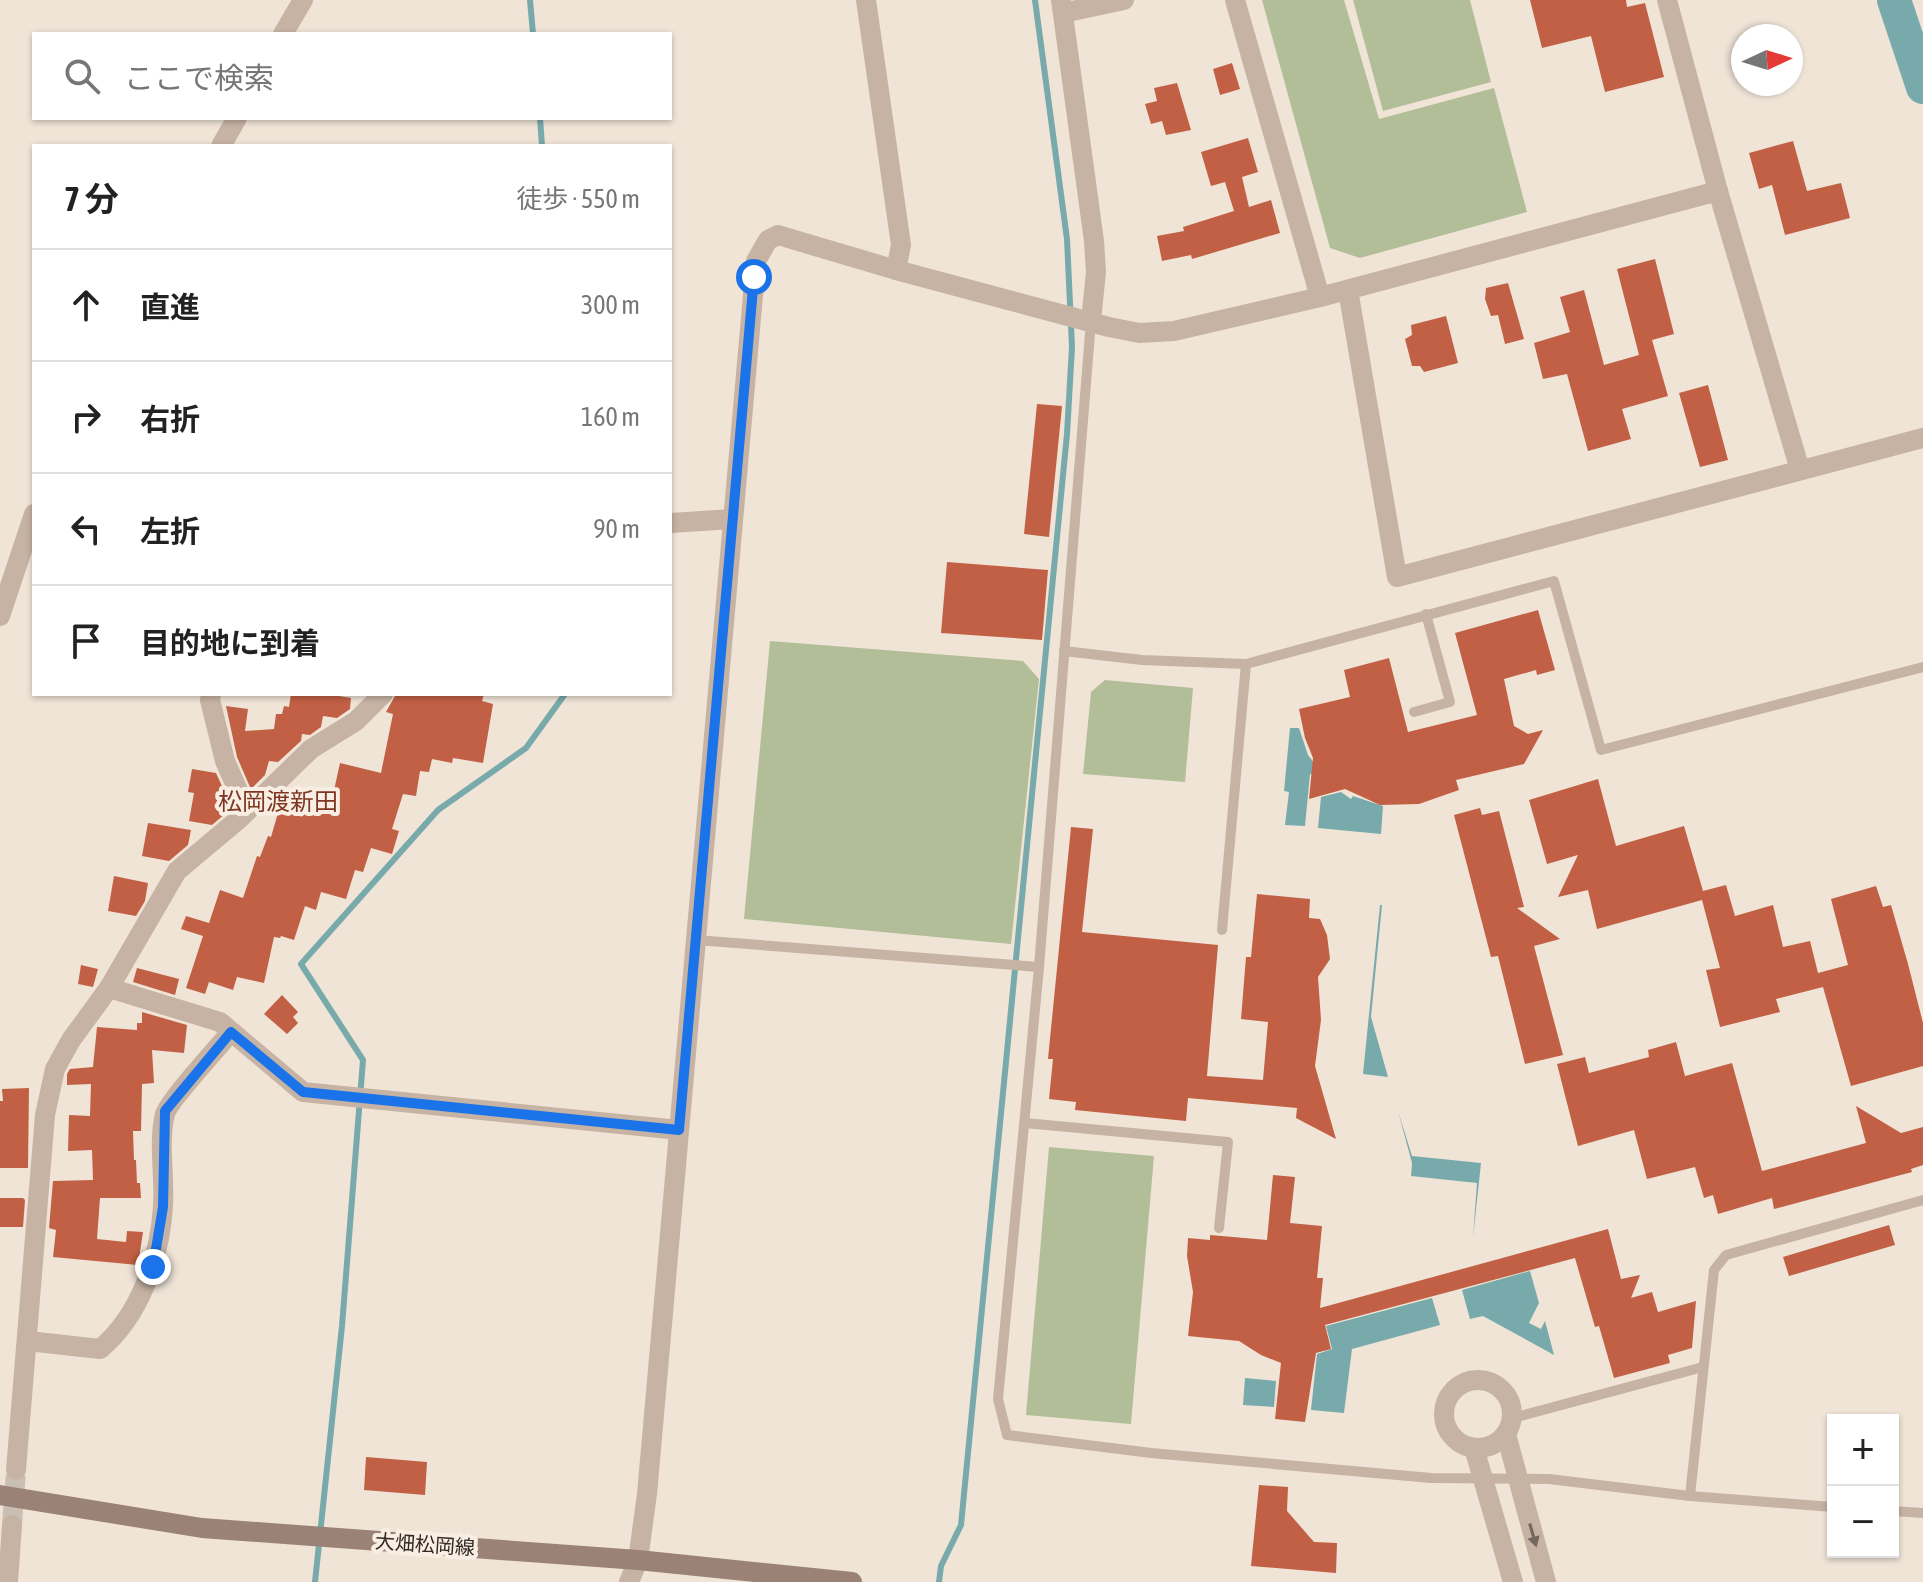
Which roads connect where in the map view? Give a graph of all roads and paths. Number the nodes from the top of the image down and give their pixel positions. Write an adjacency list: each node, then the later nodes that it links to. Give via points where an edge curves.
1 (303, 0): 7 (street)
2 (866, 0): 11 (street, via 901,245)
3 (1124, 0): 6 (street)
4 (1235, 0): 13 (street)
5 (1667, 0): 10 (street)
6 (1062, 7): 14 (street, via 1094,241)
7 (284, 32)
8 (236, 120): 9 (street)
9 (222, 144)
10 (1718, 191): 12 (street); 16 (street)
11 (896, 270): 14 (street); 17 (street, via 794,237 768,240 756,261)
12 (1348, 290): 13 (street); 16 (street, via 1397,577)
13 (1320, 297): 14 (street, via 1174,331 1139,333)
14 (1091, 321): 22 (lane)
15 (1923, 438): 16 (street)
16 (1800, 470)
17 (733, 519): 19 (street); 30 (street)
18 (32, 520): 21 (street)
19 (672, 523)
20 (1426, 614): 23 (lane); 24 (lane, via 1554,581 1601,750); 27 (lane, via 1450,702)
21 (0, 616)
22 (1064, 651): 23 (lane); 31 (lane)
23 (1246, 664): 29 (lane)
24 (1923, 667)
25 (211, 696): 28 (street, via 225,761)
26 (381, 696): 28 (street, via 356,721 311,749)
27 (1414, 712)
28 (247, 811): 32 (street, via 177,871)
29 (1222, 930)
30 (696, 940): 31 (lane); 35 (street)
31 (1039, 967): 34 (lane)
32 (109, 988): 33 (street, via 220,1022); 38 (street, via 55,1069 45,1115)
33 (231, 1032): 35 (street, via 303,1092); 38 (street, via 165,1111 163,1207 153,1267 113,1339 100,1349)
34 (1025, 1123): 37 (lane, via 1228,1142); 43 (lane, via 998,1399 1007,1435 1151,1453)
35 (679, 1130): 51 (street)
36 (1923, 1200): 39 (lane, via 1726,1255 1714,1270)
37 (1219, 1228)
38 (28, 1341): 42 (street)
39 (1703, 1367): 40 (lane); 46 (lane)
40 (1509, 1426): 41 (street, via 1497,1443); 41 (street, via 1510,1401 1494,1384 1471,1381 1456,1389 1444,1413 1446,1424 1453,1437); 44 (street)
41 (1474, 1448): 43 (street)
42 (16, 1470)
43 (1484, 1478): 44 (lane); 55 (street)
44 (1517, 1479): 46 (lane); 56 (street, one-way to 56)
45 (0, 1495): 51 (main road, 大畑松岡線, via 202,1528)
46 (1690, 1496): 47 (lane)
47 (1827, 1507)
48 (1899, 1511): 49 (lane)
49 (1923, 1513)
50 (12, 1525): 52 (street)
51 (638, 1560): 53 (street); 54 (main road, 大畑松岡線)
52 (8, 1582)
53 (629, 1582)
54 (852, 1582)
55 (1513, 1582)
56 (1546, 1582)

